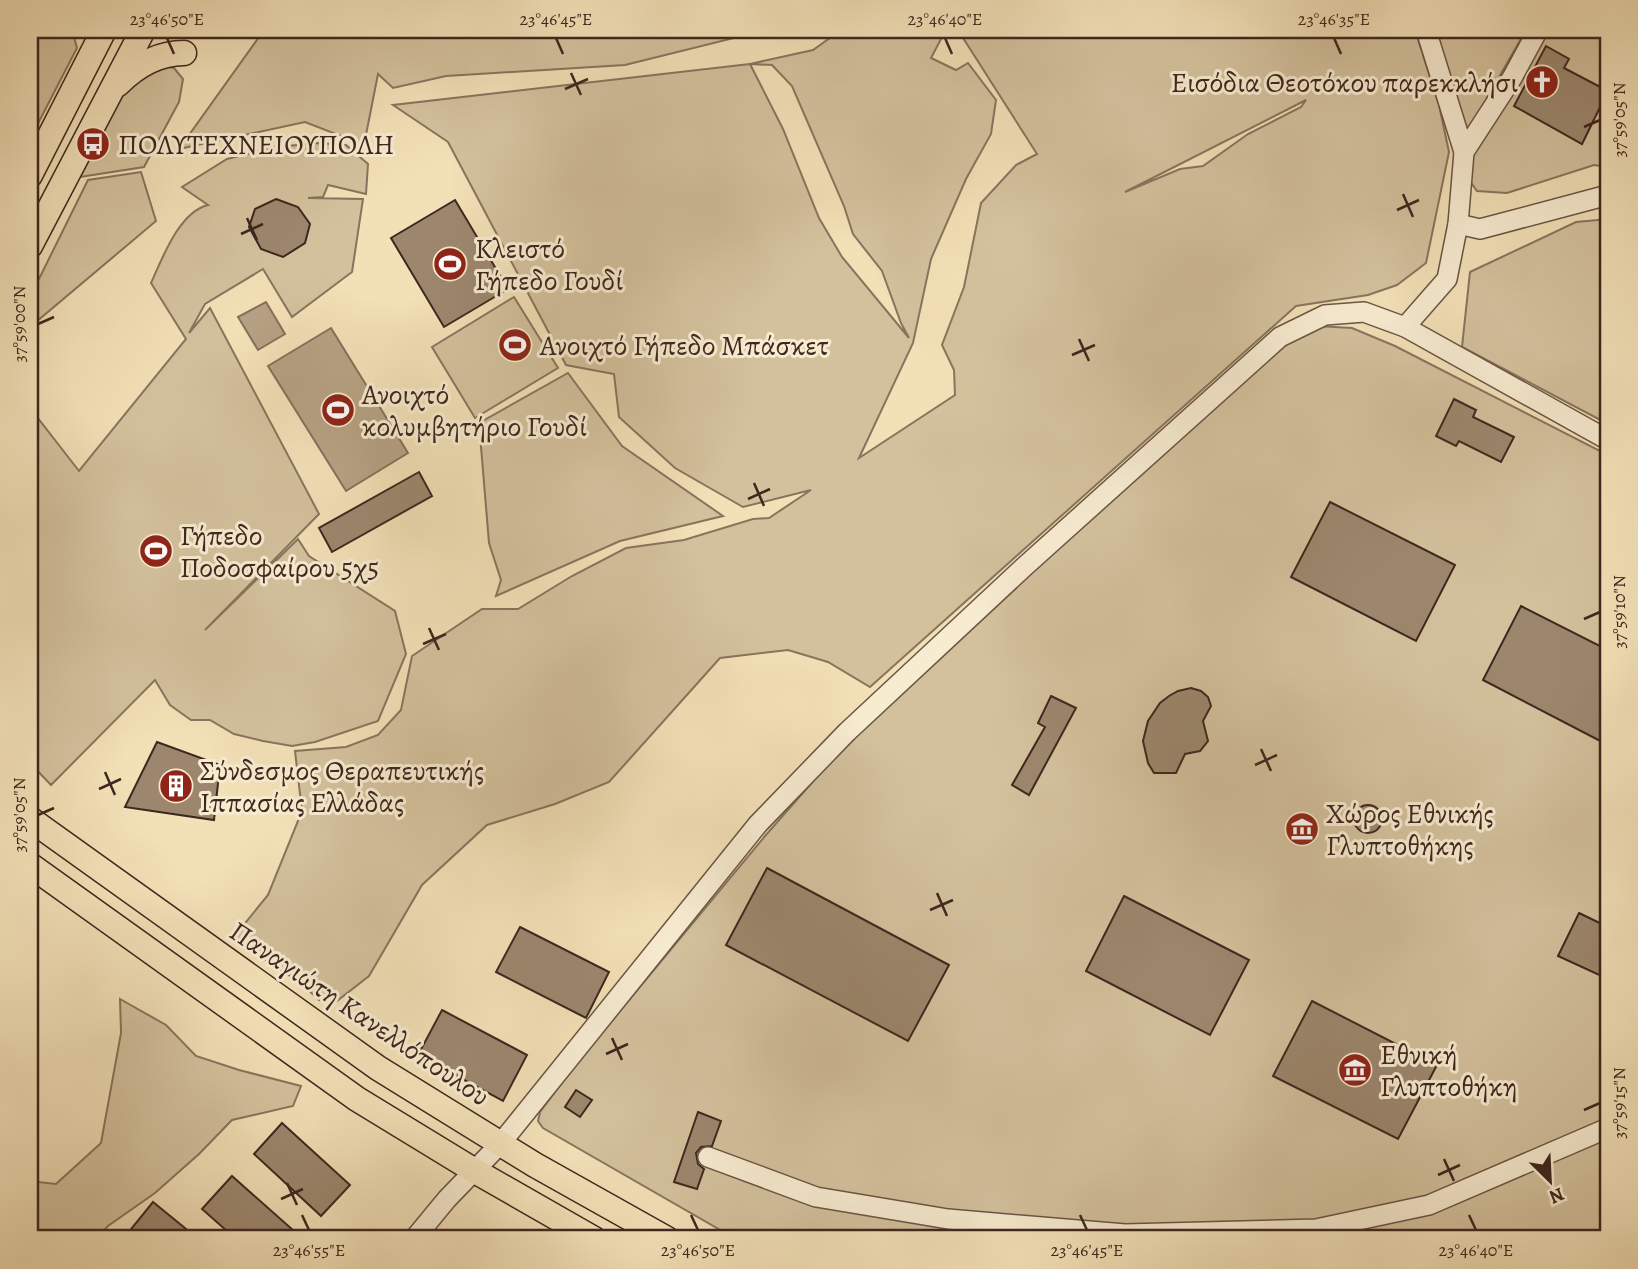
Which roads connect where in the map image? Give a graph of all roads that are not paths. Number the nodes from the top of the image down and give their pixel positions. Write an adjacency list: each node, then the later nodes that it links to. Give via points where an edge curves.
1 (80, 30): 7 (main road)
2 (104, 30): 7 (main road)
3 (143, 30): 8 (main road)
4 (1426, 30): 9 (street)
5 (1538, 30): 9 (street)
6 (184, 52): 8 (main road, via 155,58 132,70)
7 (88, 61): 10 (main road)
8 (110, 92): 13 (main road)
9 (1464, 152): 12 (street)
10 (30, 175)
11 (1608, 195): 12 (street, via 1480,229)
12 (1458, 225): 14 (street, via 1447,279)
13 (30, 246)
14 (1405, 327): 15 (street); 19 (street, via 1364,312 1325,315 1280,337 1034,558 847,732 758,824)
15 (1608, 440)
16 (30, 819): 19 (main road, Παναγιώτη Κανελλόπουλου, via 378,1068)
17 (30, 865): 21 (main road, via 357,1099)
18 (1608, 1128): 20 (street, via 1429,1205 1316,1229 1125,1234 948,1219 816,1197)
19 (501, 1143): 21 (street); 24 (main road, Παναγιώτη Κανελλόπουλου)
20 (708, 1157)
21 (475, 1171): 22 (street); 23 (main road)
22 (414, 1239)
23 (594, 1239)
24 (667, 1239)

